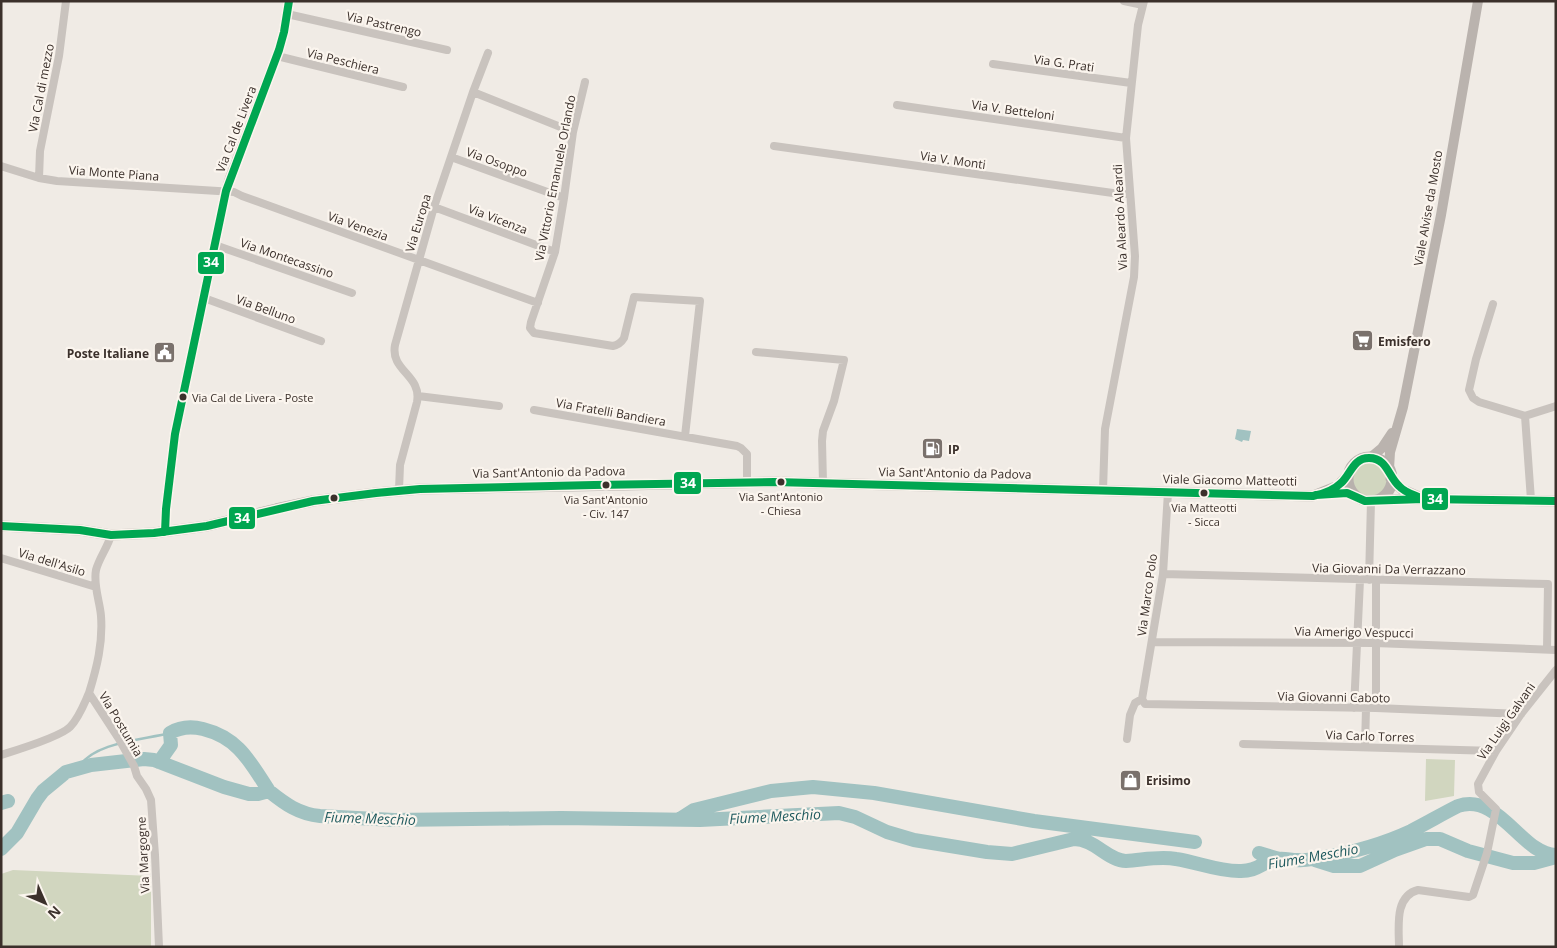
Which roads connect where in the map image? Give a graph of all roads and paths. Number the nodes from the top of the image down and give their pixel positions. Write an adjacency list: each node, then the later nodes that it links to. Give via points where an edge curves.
1 (66, 1): 21 (street, Via Cal di mezzo, via 40,152)
2 (289, 1): 6 (street, Via Cal de Livera)
3 (1124, 1): 5 (street)
4 (1478, 1): 40 (street, Viale Alvise da Mosto, via 1439,224)
5 (1143, 3): 12 (street, Via Aleardo Aleardi)
6 (287, 14): 7 (street, Via Pastrengo); 9 (street, Via Cal de Livera)
7 (447, 50)
8 (488, 53): 14 (street, Via Europa)
9 (277, 56): 13 (street, Via Peschiera); 22 (street, Via Cal de Livera)
10 (993, 64): 12 (street, Via G. Prati)
11 (585, 82): 16 (street, Via Vittorio Emanuele Orlando)
12 (1132, 84): 17 (street, Via Aleardo Aleardi)
13 (403, 87)
14 (473, 92): 16 (street); 19 (street, Via Europa)
15 (897, 105): 17 (street, Via V. Betteloni)
16 (573, 132): 24 (street, Via Vittorio Emanuele Orlando)
17 (1126, 138): 23 (street, Via Aleardo Aleardi)
18 (774, 146): 23 (street, Via V. Monti)
19 (450, 157): 24 (street, Via Osoppo); 25 (street, Via Europa)
20 (1, 166): 21 (street, Via Monte Piana)
21 (39, 178): 22 (street, Via Monte Piana)
22 (226, 191): 26 (street, Via Cal de Livera); 28 (street, Via Venezia)
23 (1130, 194): 48 (street, Via Aleardo Aleardi, via 1134,277 1105,429)
24 (564, 198): 27 (street, Via Vittorio Emanuele Orlando)
25 (434, 207): 27 (street, Via Vicenza); 28 (street, Via Europa)
26 (215, 245): 29 (street, Via Montecassino); 30 (street, Via Cal de Livera)
27 (555, 252): 31 (street, Via Vittorio Emanuele Orlando)
28 (418, 259): 31 (street, Via Venezia); 35 (street, Via Europa, via 394,351 396,361 417,388)
29 (352, 293)
30 (204, 298): 33 (street, Via Belluno); 57 (street, Via Cal de Livera, via 175,434)
31 (538, 303): 41 (street, Via Vittorio Emanuele Orlando, via 530,328 534,333 613,346 624,338 634,297 700,300)
32 (1493, 304): 39 (street, via 1469,390 1479,402)
33 (321, 341)
34 (756, 352): 46 (street, via 844,360 823,431)
35 (418, 396): 36 (street); 47 (street, via 400,465)
36 (499, 406)
37 (1556, 406): 39 (street)
38 (534, 410): 41 (street, Via Fratelli Bandiera)
39 (1525, 416): 53 (street)
40 (1399, 419): 42 (street, Viale Alvise da Mosto, via 1382,448); 44 (street, Viale Alvise da Mosto, via 1390,452)
41 (685, 436): 45 (street, Via Fratelli Bandiera, via 741,448 748,457)
42 (1370, 458): 43 (main road, via 1358,461); 44 (main road, via 1381,461)
43 (1349, 474): 50 (main road, Viale Giacomo Matteotti, via 1338,486); 51 (main road, via 1349,485)
44 (1390, 474): 52 (main road, via 1403,490); 54 (main road, via 1388,492)
45 (747, 482): 46 (main road, Via Sant'Antonio da Padova); 47 (main road, Via Sant'Antonio da Padova)
46 (823, 483): 48 (main road, Via Sant'Antonio da Padova)
47 (398, 490): 57 (main road, Via Sant'Antonio da Padova, via 313,501 207,526)
48 (1103, 490): 49 (main road, Viale Giacomo Matteotti)
49 (1168, 492): 50 (main road, Viale Giacomo Matteotti); 60 (street, Via Marco Polo)
50 (1316, 495): 51 (main road)
51 (1356, 496): 54 (main road)
52 (1423, 499): 53 (main road); 54 (main road)
53 (1531, 500): 55 (main road)
54 (1374, 501): 62 (street)
55 (1556, 501)
56 (1, 526): 58 (main road, Via Sant'Antonio da Padova, via 85,530)
57 (165, 532): 58 (main road, Via Sant'Antonio da Padova)
58 (111, 535): 63 (street, Via Postumia, via 96,570)
59 (1, 558): 63 (street, Via dell'Asilo)
60 (1163, 574): 61 (street, Via Giovanni Da Verrazzano); 64 (street, Via Marco Polo)
61 (1360, 580): 62 (street, Via Giovanni Da Verrazzano); 65 (street)
62 (1373, 580): 66 (street); 67 (street, Via Giovanni Da Verrazzano, via 1548,584)
63 (96, 587): 70 (street, Via Postumia, via 102,634)
64 (1152, 642): 65 (street, Via Amerigo Vespucci); 71 (street, Via Marco Polo)
65 (1357, 642): 66 (street, Via Amerigo Vespucci); 72 (street)
66 (1375, 642): 67 (street, Via Amerigo Vespucci); 74 (street)
67 (1547, 649): 68 (street, Via Amerigo Vespucci)
68 (1556, 650)
69 (1556, 670): 75 (street, Via Luigi Galvani)
70 (89, 693): 80 (street, Via Postumia, via 70,727 60,734); 81 (street, Via Postumia)
71 (1144, 702): 72 (street, Via Giovanni Caboto); 76 (street, Via Marco Polo, via 1135,703 1130,715)
72 (1354, 708): 73 (street, Via Giovanni Caboto)
73 (1366, 708): 74 (street, Via Giovanni Caboto); 78 (street)
74 (1376, 708): 75 (street, Via Giovanni Caboto)
75 (1521, 714): 79 (street, Via Luigi Galvani)
76 (1128, 739)
77 (1244, 744): 78 (street, Via Carlo Torres)
78 (1365, 747): 79 (street, Via Carlo Torres)
79 (1496, 751): 83 (street, Via Luigi Galvani, via 1478,784 1478,792 1496,809 1473,895 1412,891 1399,911)
80 (1, 755)
81 (134, 766): 82 (street, Via Margogne, via 151,800)
82 (159, 947)
83 (1399, 947)

